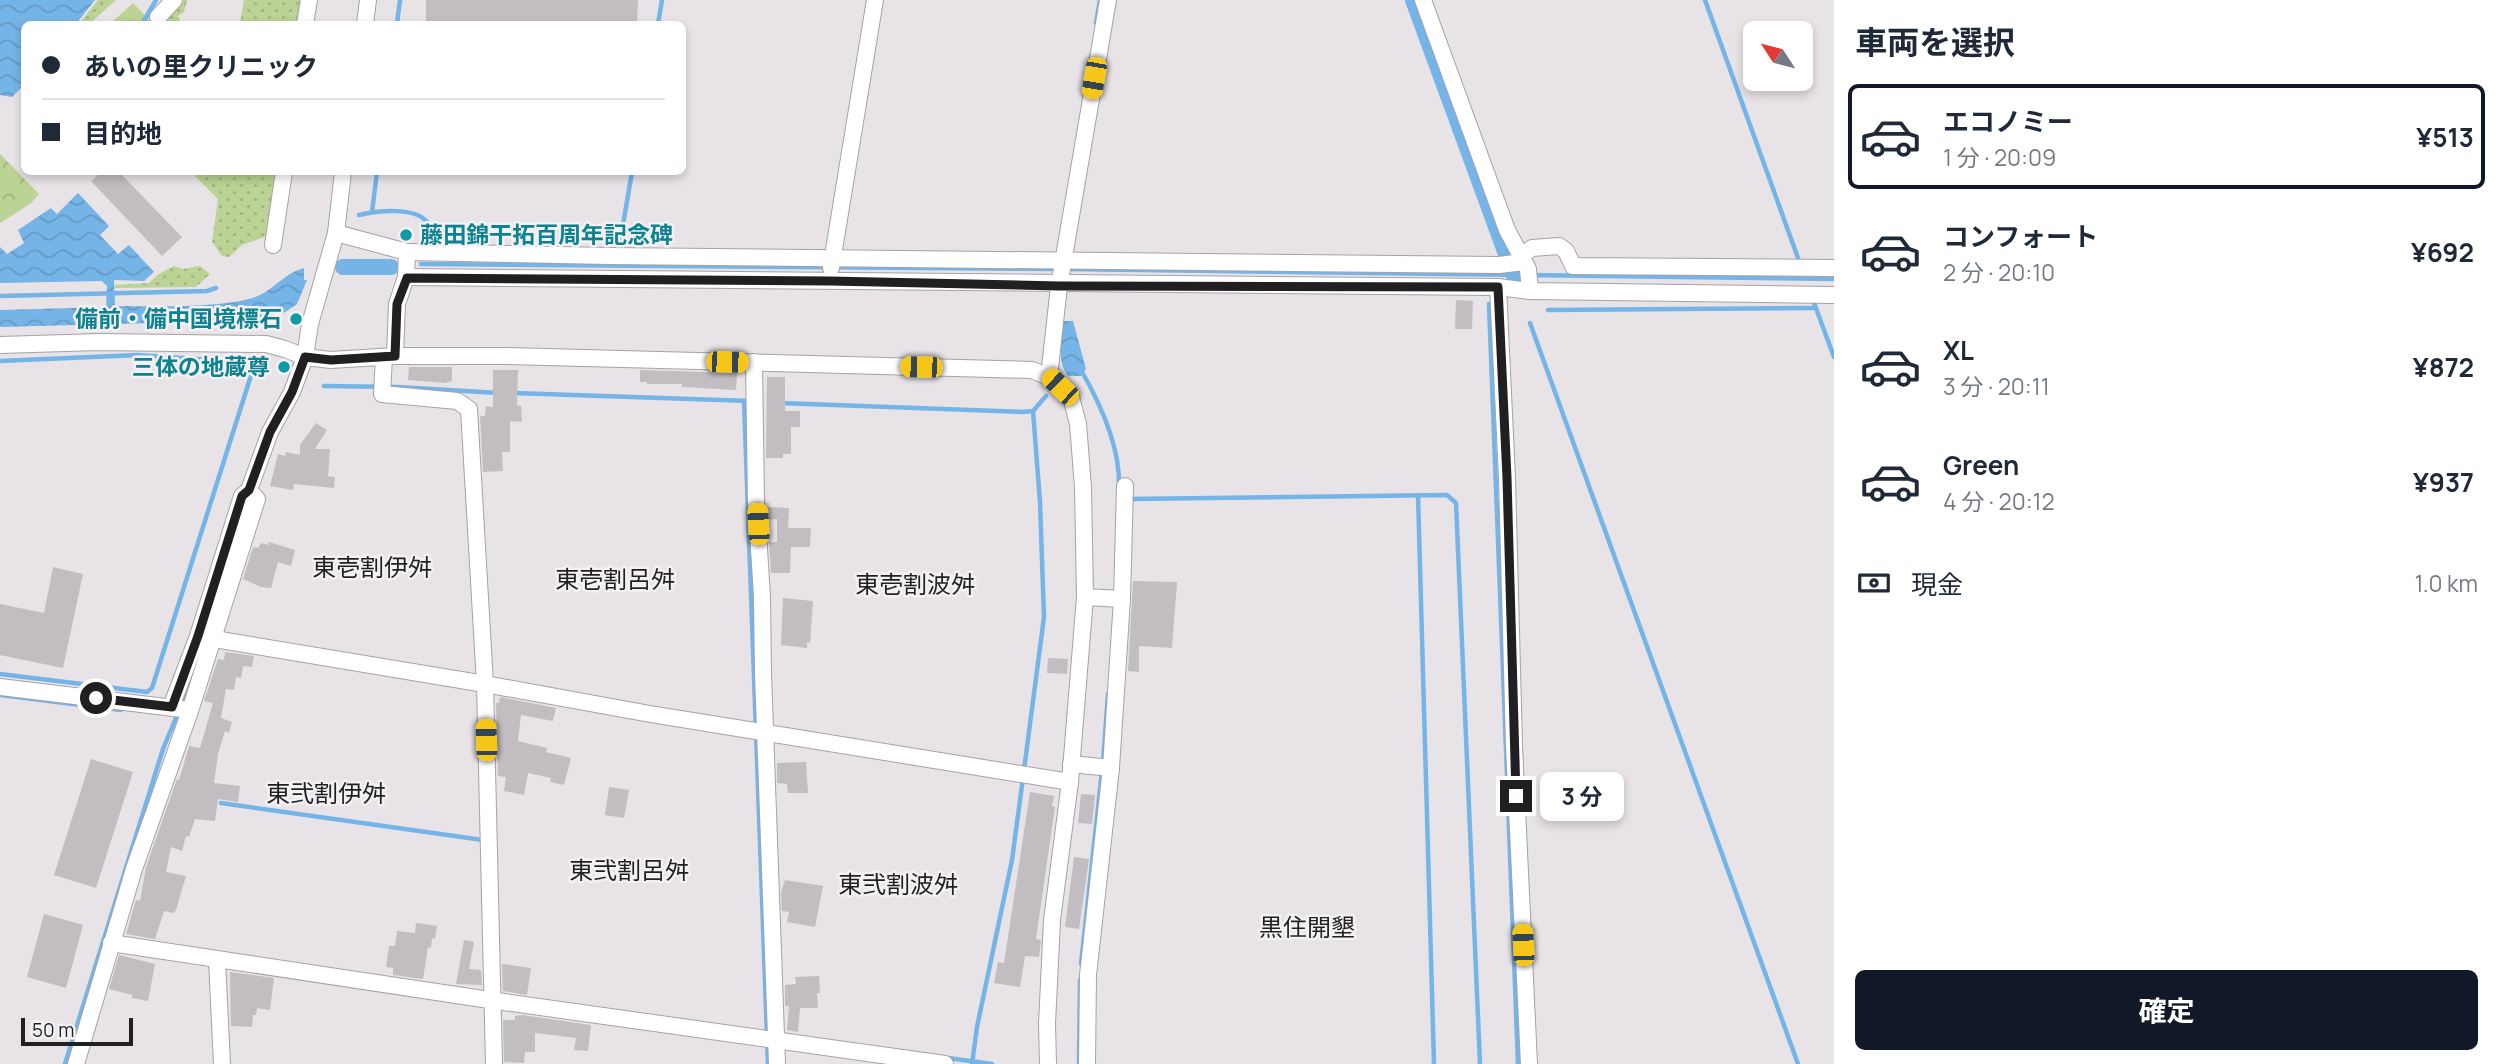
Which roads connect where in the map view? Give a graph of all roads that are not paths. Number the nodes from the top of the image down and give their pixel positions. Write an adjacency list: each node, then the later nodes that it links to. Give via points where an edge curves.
1 (174, 0): 7 (street)
2 (309, 0): 8 (street)
3 (368, 0): 9 (street)
4 (875, 0): 15 (street)
5 (1108, 0): 17 (street)
6 (1423, 0): 16 (street)
7 (158, 18)
8 (306, 21)
9 (365, 21)
10 (284, 175): 13 (street)
11 (343, 175): 12 (street)
12 (336, 233): 14 (street); 22 (street)
13 (273, 245)
14 (407, 252): 15 (street); 18 (street)
15 (834, 264): 17 (street); 17 (street); 18 (street)
16 (1521, 270): 17 (street); 19 (street); 19 (street, via 1532,248 1559,246 1573,266); 20 (street)
17 (1062, 272): 20 (street); 25 (street)
18 (407, 278): 23 (street, via 397,304)
19 (1826, 281)
20 (1498, 287): 49 (street)
21 (0, 345): 22 (street, via 266,344)
22 (305, 357): 23 (street); 26 (street)
23 (390, 357): 24 (street); 31 (street, via 383,394 457,401 468,409)
24 (754, 362): 25 (street, via 1032,370); 34 (street, via 762,596)
25 (1049, 376): 28 (street, via 1070,397 1078,424)
26 (249, 490): 30 (street, via 257,499); 33 (street, via 242,496)
27 (1125, 495): 29 (street)
28 (1084, 597): 29 (street); 35 (street)
29 (1117, 598): 36 (street)
30 (214, 639): 31 (street); 33 (street)
31 (480, 683): 34 (street); 40 (street)
32 (0, 687): 33 (street)
33 (180, 709): 38 (street, via 148,830)
34 (758, 732): 37 (street); 41 (street)
35 (1071, 764): 36 (street); 37 (street)
36 (1105, 768): 48 (street, via 1088,975)
37 (1070, 782): 47 (street, via 1052,920)
38 (111, 943): 39 (street); 42 (street)
39 (217, 960): 40 (street); 43 (street)
40 (488, 1000): 41 (street); 44 (street)
41 (772, 1038): 45 (street); 46 (street)
42 (76, 1064)
43 (222, 1064)
44 (494, 1064)
45 (777, 1064)
46 (945, 1064)
47 (1048, 1064)
48 (1087, 1064)
49 (1530, 1064)

